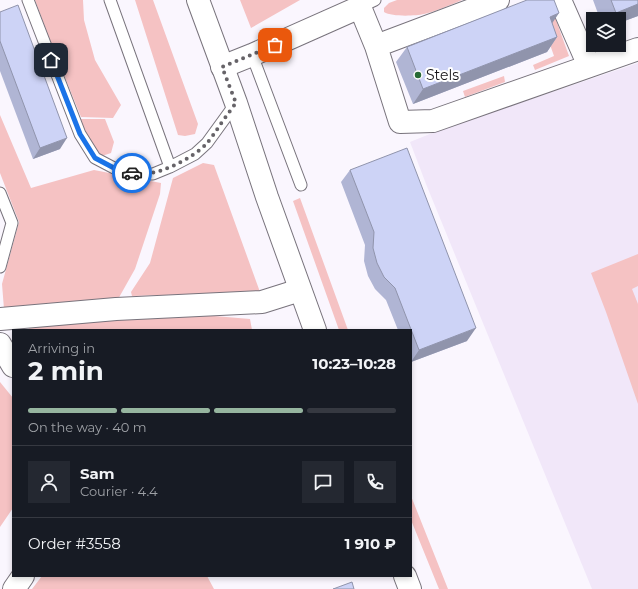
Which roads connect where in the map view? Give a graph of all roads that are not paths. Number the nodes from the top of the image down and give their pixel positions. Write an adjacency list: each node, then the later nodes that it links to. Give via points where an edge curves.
1 (28, 0): 13 (lane, via 80,134 95,158 114,168 136,174 152,174)
2 (110, 0): 13 (lane)
3 (198, 0): 11 (street)
4 (498, 0): 7 (street)
5 (560, 0): 10 (street)
6 (368, 3): 7 (street); 9 (street)
7 (376, 46): 10 (street, via 400,122 433,121)
8 (638, 49): 10 (street)
9 (252, 55): 11 (street); 14 (lane)
10 (590, 66)
11 (222, 67): 12 (street)
12 (236, 103): 13 (lane, via 207,143 194,154); 17 (street)
13 (166, 169)
14 (301, 185)
15 (0, 193): 16 (lane, via 12,223)
16 (0, 267)
17 (300, 290): 18 (street, via 262,302 116,309); 19 (street)
18 (0, 319)
19 (315, 329)
20 (0, 344): 21 (street)
21 (12, 364)
22 (22, 577): 24 (street)
23 (405, 577): 25 (street)
24 (14, 589)
25 (410, 589)

